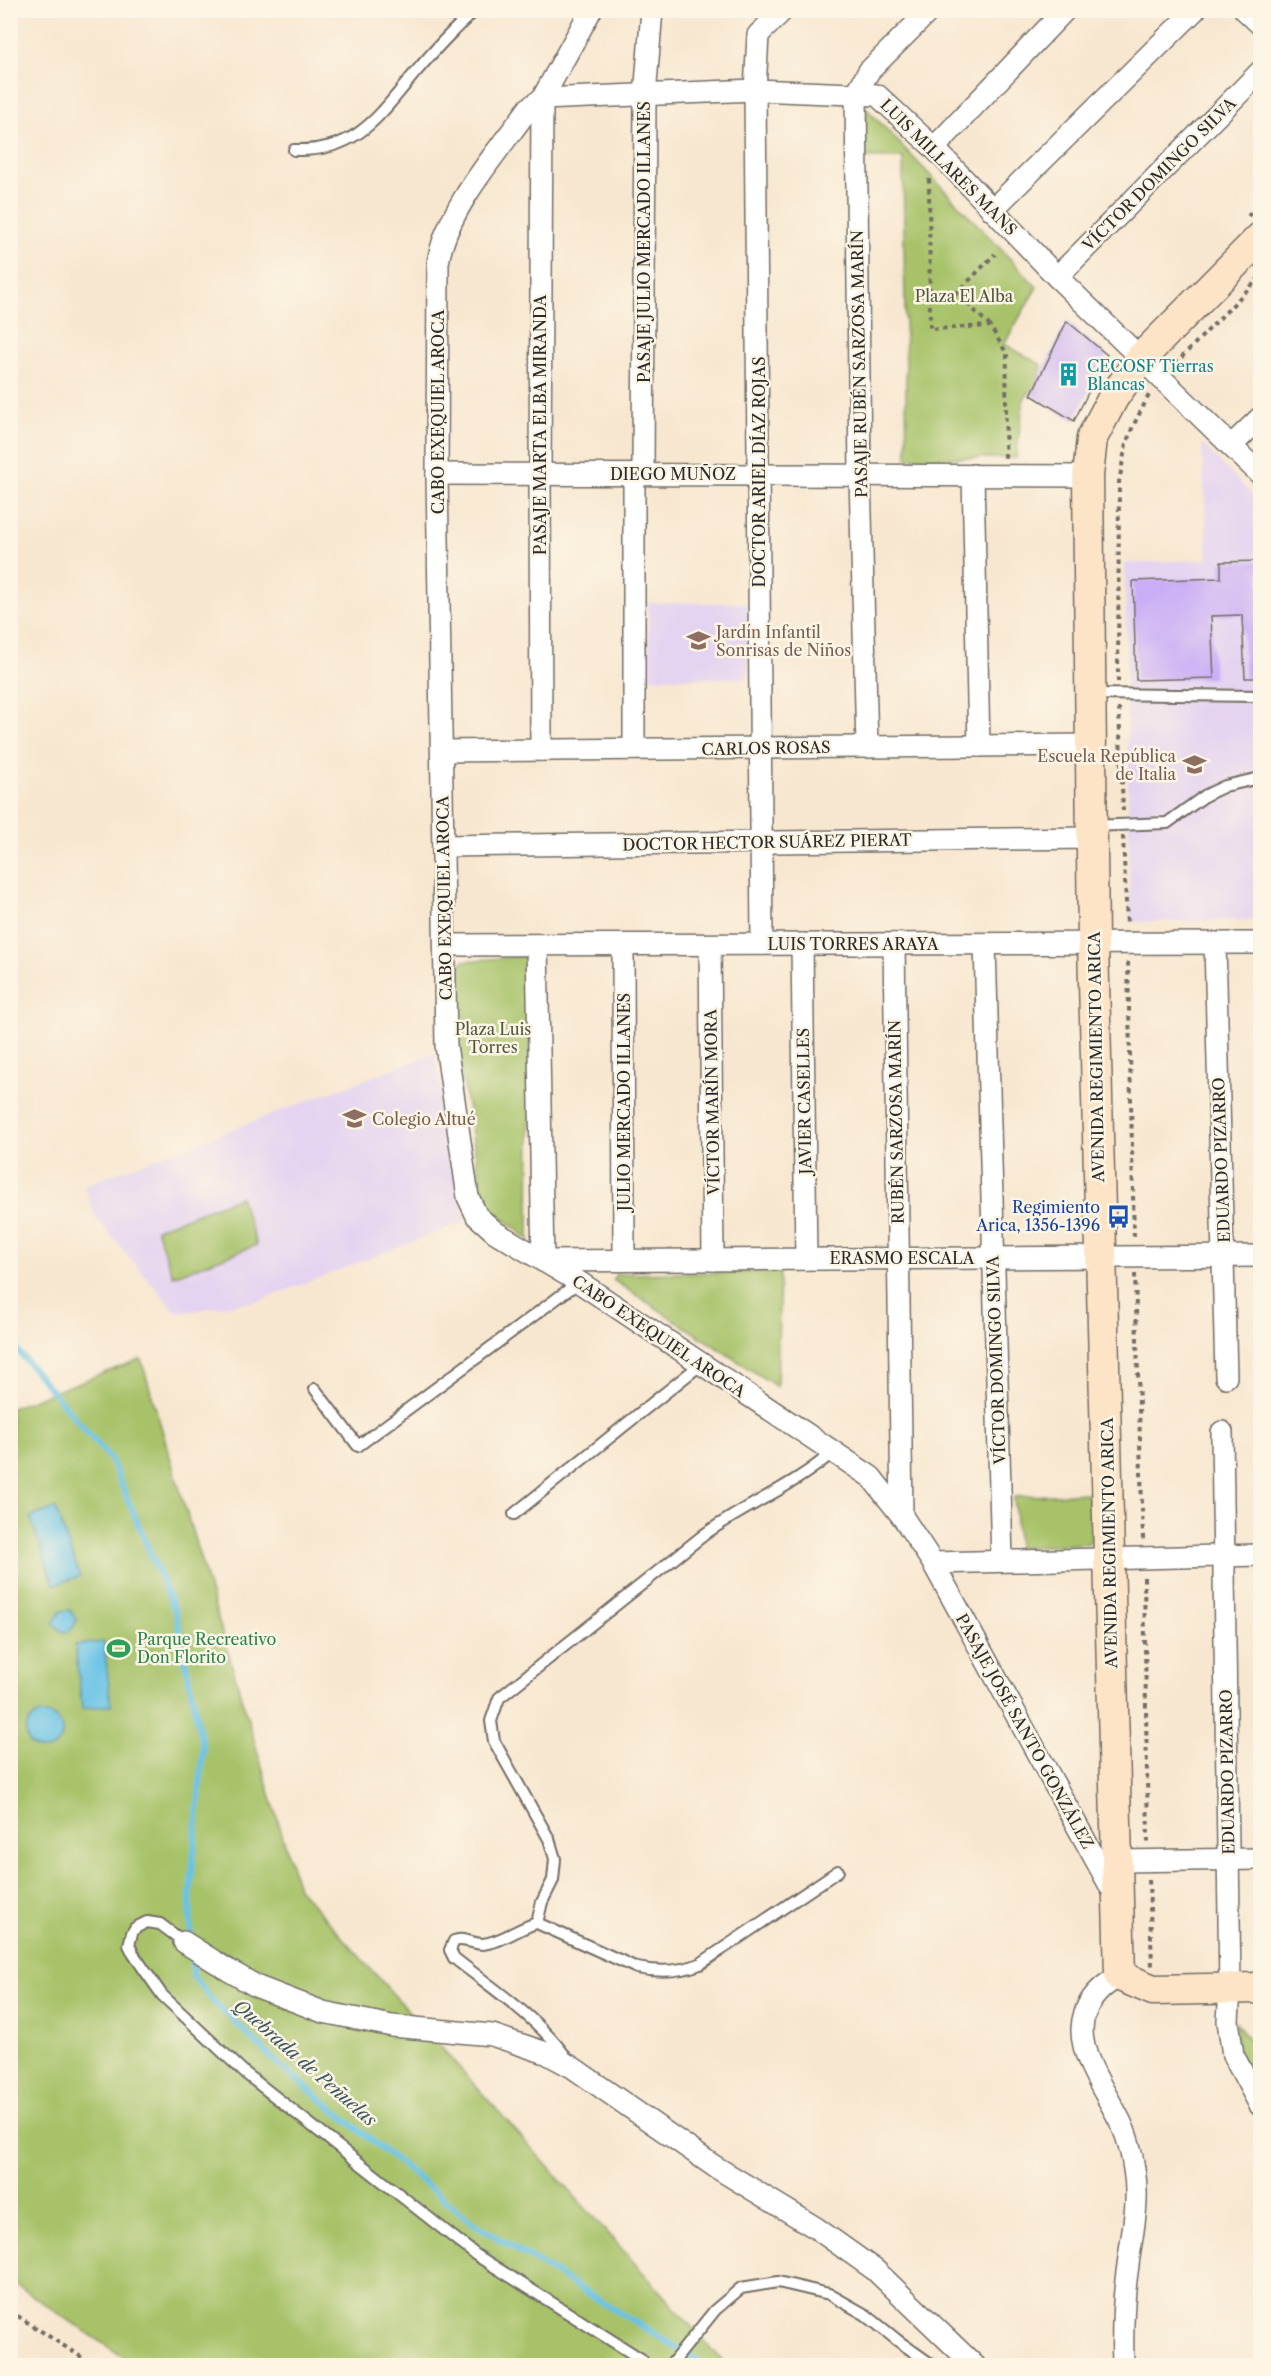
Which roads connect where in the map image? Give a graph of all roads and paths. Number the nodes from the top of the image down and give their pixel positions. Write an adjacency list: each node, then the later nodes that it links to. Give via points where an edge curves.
1 (476, 10): 16 (lane, via 434,51 368,128 330,147)
2 (591, 10): 14 (street)
3 (652, 10): 13 (street, PASAJE JULIO MERCADO ILLANES)
4 (783, 10): 11 (street, DOCTOR ARIEL DÍAZ ROJAS, via 758,35)
5 (930, 10): 12 (street, via 869,70)
6 (1065, 10): 15 (street)
7 (1195, 10): 18 (street)
8 (1245, 10): 9 (street)
9 (1260, 24)
10 (1260, 72): 21 (street, VÍCTOR DOMINGO SILVA)
11 (755, 90): 12 (street, LUIS MILLARES MANS); 13 (street, LUIS MILLARES MANS); 31 (street, DOCTOR ARIEL DÍAZ ROJAS)
12 (856, 94): 15 (street, LUIS MILLARES MANS, via 877,94); 32 (street, PASAJE RUBÉN SARZOSA MARÍN)
13 (645, 96): 14 (street, LUIS MILLARES MANS); 29 (street, PASAJE JULIO MERCADO ILLANES)
14 (542, 99): 27 (street, CABO EXEQUIEL AROCA, via 529,108 458,207 440,248); 28 (street, PASAJE MARTA ELBA MIRANDA)
15 (934, 148): 18 (street, LUIS MILLARES MANS)
16 (294, 150)
17 (929, 179): 23 (path, via 930,329)
18 (992, 210): 21 (street, LUIS MILLARES MANS)
19 (1260, 238): 24 (street, AVENIDA REGIMIENTO ARICA)
20 (995, 254): 23 (path, via 957,293)
21 (1057, 277): 24 (street, LUIS MILLARES MANS)
22 (1260, 277): 24 (path)
23 (990, 326): 34 (path, via 1007,354)
24 (1151, 368): 26 (street, LUIS MILLARES MANS); 35 (street, AVENIDA REGIMIENTO ARICA, via 1113,398 1092,438); 36 (path, via 1150,393 1133,426 1120,473 1117,562)
25 (1260, 418): 26 (street)
26 (1231, 446): 30 (street, LUIS MILLARES MANS)
27 (437, 474): 28 (street, DIEGO MUÑOZ); 44 (street, CABO EXEQUIEL AROCA)
28 (540, 474): 29 (street, DIEGO MUÑOZ); 43 (street, PASAJE MARTA ELBA MIRANDA)
29 (638, 474): 31 (street, DIEGO MUÑOZ); 42 (street, PASAJE JULIO MERCADO ILLANES)
30 (1260, 474)
31 (759, 475): 32 (street, DIEGO MUÑOZ); 41 (street, DOCTOR ARIEL DÍAZ ROJAS)
32 (860, 475): 33 (street, DIEGO MUÑOZ); 40 (street, PASAJE RUBÉN SARZOSA MARÍN)
33 (973, 475): 34 (street, DIEGO MUÑOZ); 39 (street)
34 (1005, 475): 35 (street, DIEGO MUÑOZ)
35 (1088, 476): 36 (street, AVENIDA REGIMIENTO ARICA)
36 (1105, 694): 37 (lane); 38 (street, AVENIDA REGIMIENTO ARICA); 46 (path)
37 (1260, 696)
38 (1091, 745): 39 (street, CARLOS ROSAS); 47 (street, AVENIDA REGIMIENTO ARICA)
39 (979, 746): 40 (street, CARLOS ROSAS)
40 (867, 747): 41 (street, CARLOS ROSAS)
41 (761, 748): 42 (street, CARLOS ROSAS); 48 (street, DOCTOR ARIEL DÍAZ ROJAS)
42 (634, 749): 43 (street, CARLOS ROSAS)
43 (541, 750): 44 (street, CARLOS ROSAS)
44 (442, 751): 49 (street, CABO EXEQUIEL AROCA)
45 (1260, 778): 46 (lane, via 1225,786 1167,822)
46 (1123, 825): 47 (lane); 51 (path)
47 (1092, 832): 48 (street, DOCTOR HECTOR SUÁREZ PIERAT); 50 (street, AVENIDA REGIMIENTO ARICA)
48 (762, 842): 49 (street, DOCTOR HECTOR SUÁREZ PIERAT); 54 (street, DOCTOR ARIEL DÍAZ ROJAS)
49 (442, 846): 58 (street, CABO EXEQUIEL AROCA)
50 (1093, 943): 51 (street, LUIS TORRES ARAYA); 57 (street, LUIS TORRES ARAYA); 65 (street, AVENIDA REGIMIENTO ARICA)
51 (1127, 943): 52 (street, LUIS TORRES ARAYA); 62 (path)
52 (1215, 943): 53 (street, LUIS TORRES ARAYA); 63 (street, EDUARDO PIZARRO)
53 (1260, 943)
54 (762, 944): 55 (street, LUIS TORRES ARAYA); 61 (street, LUIS TORRES ARAYA)
55 (802, 944): 56 (street, LUIS TORRES ARAYA); 68 (street, JAVIER CASELLES)
56 (894, 944): 57 (street, LUIS TORRES ARAYA); 66 (street, RUBÉN SARZOSA MARÍN)
57 (985, 944): 67 (street, VÍCTOR DOMINGO SILVA)
58 (445, 945): 59 (street, LUIS TORRES ARAYA); 71 (street, CABO EXEQUIEL AROCA, via 446,1045 468,1197 485,1225)
59 (537, 945): 60 (street, LUIS TORRES ARAYA); 71 (street)
60 (623, 945): 61 (street, LUIS TORRES ARAYA); 69 (street, JULIO MERCADO ILLANES)
61 (710, 945): 70 (street, VÍCTOR MARÍN MORA)
62 (1134, 1256): 63 (street, ERASMO ESCALA); 65 (street, ERASMO ESCALA); 82 (path)
63 (1223, 1256): 64 (street, ERASMO ESCALA); 74 (street, EDUARDO PIZARRO)
64 (1260, 1256)
65 (1101, 1257): 67 (street, ERASMO ESCALA); 83 (street, AVENIDA REGIMIENTO ARICA)
66 (898, 1258): 67 (street, ERASMO ESCALA); 68 (street, ERASMO ESCALA); 79 (street, RUBÉN SARZOSA MARÍN)
67 (993, 1258): 84 (street, VÍCTOR DOMINGO SILVA)
68 (806, 1259): 70 (street, ERASMO ESCALA)
69 (624, 1260): 70 (street, ERASMO ESCALA); 71 (street, ERASMO ESCALA)
70 (713, 1260)
71 (543, 1261): 72 (street, CABO EXEQUIEL AROCA)
72 (579, 1282): 73 (street, CABO EXEQUIEL AROCA); 75 (lane, via 358,1446)
73 (700, 1365): 77 (street, CABO EXEQUIEL AROCA); 78 (lane)
74 (1226, 1377)
75 (315, 1389)
76 (1221, 1432): 81 (street, EDUARDO PIZARRO)
77 (834, 1451): 79 (street, CABO EXEQUIEL AROCA, via 871,1477); 92 (lane, via 793,1482 705,1534 499,1698 491,1721 494,1741 549,1839 555,1859 553,1880)
78 (514, 1514)
79 (902, 1515): 85 (street, CABO EXEQUIEL AROCA)
80 (1260, 1555): 81 (street)
81 (1224, 1556): 82 (street); 87 (street, EDUARDO PIZARRO)
82 (1144, 1558): 83 (street); 89 (path)
83 (1109, 1559): 84 (street); 88 (street, AVENIDA REGIMIENTO ARICA)
84 (1002, 1561): 85 (street)
85 (933, 1563): 91 (street, PASAJE JOSÉ SANTO GONZÁLEZ)
86 (1260, 1859): 87 (street)
87 (1228, 1860): 89 (street); 95 (street, EDUARDO PIZARRO)
88 (1117, 1861): 89 (street); 91 (street, AVENIDA REGIMIENTO ARICA)
89 (1149, 1861): 97 (path)
90 (838, 1871): 92 (lane, via 700,1964 676,1971 638,1968)
91 (1118, 1900): 94 (street, AVENIDA REGIMIENTO ARICA)
92 (537, 1923): 98 (lane, via 495,1942 478,1944 459,1939 451,1945 451,1954 534,2022 560,2048)
93 (191, 1947): 98 (street, via 258,1987 323,2012 392,2026 492,2035); 102 (lane, via 160,1924 147,1922 135,1928 129,1945 162,1995 245,2073 476,2255 641,2359)
94 (1120, 1976): 97 (street); 106 (street, via 1094,1995 1082,2027 1085,2053 1123,2127 1135,2172 1135,2215 1124,2298)
95 (1230, 1988): 96 (street); 97 (street); 99 (street, EDUARDO PIZARRO, via 1228,2021 1233,2055)
96 (1260, 1988)
97 (1153, 1990)
98 (572, 2067): 105 (street, via 714,2166 816,2228 875,2270)
99 (1260, 2105)
100 (10, 2312): 101 (path)
101 (95, 2366)
102 (646, 2366)
103 (670, 2366): 104 (lane, via 715,2310 741,2288 778,2282 829,2294 866,2315)
104 (937, 2366)
105 (975, 2366)
106 (1123, 2366)

